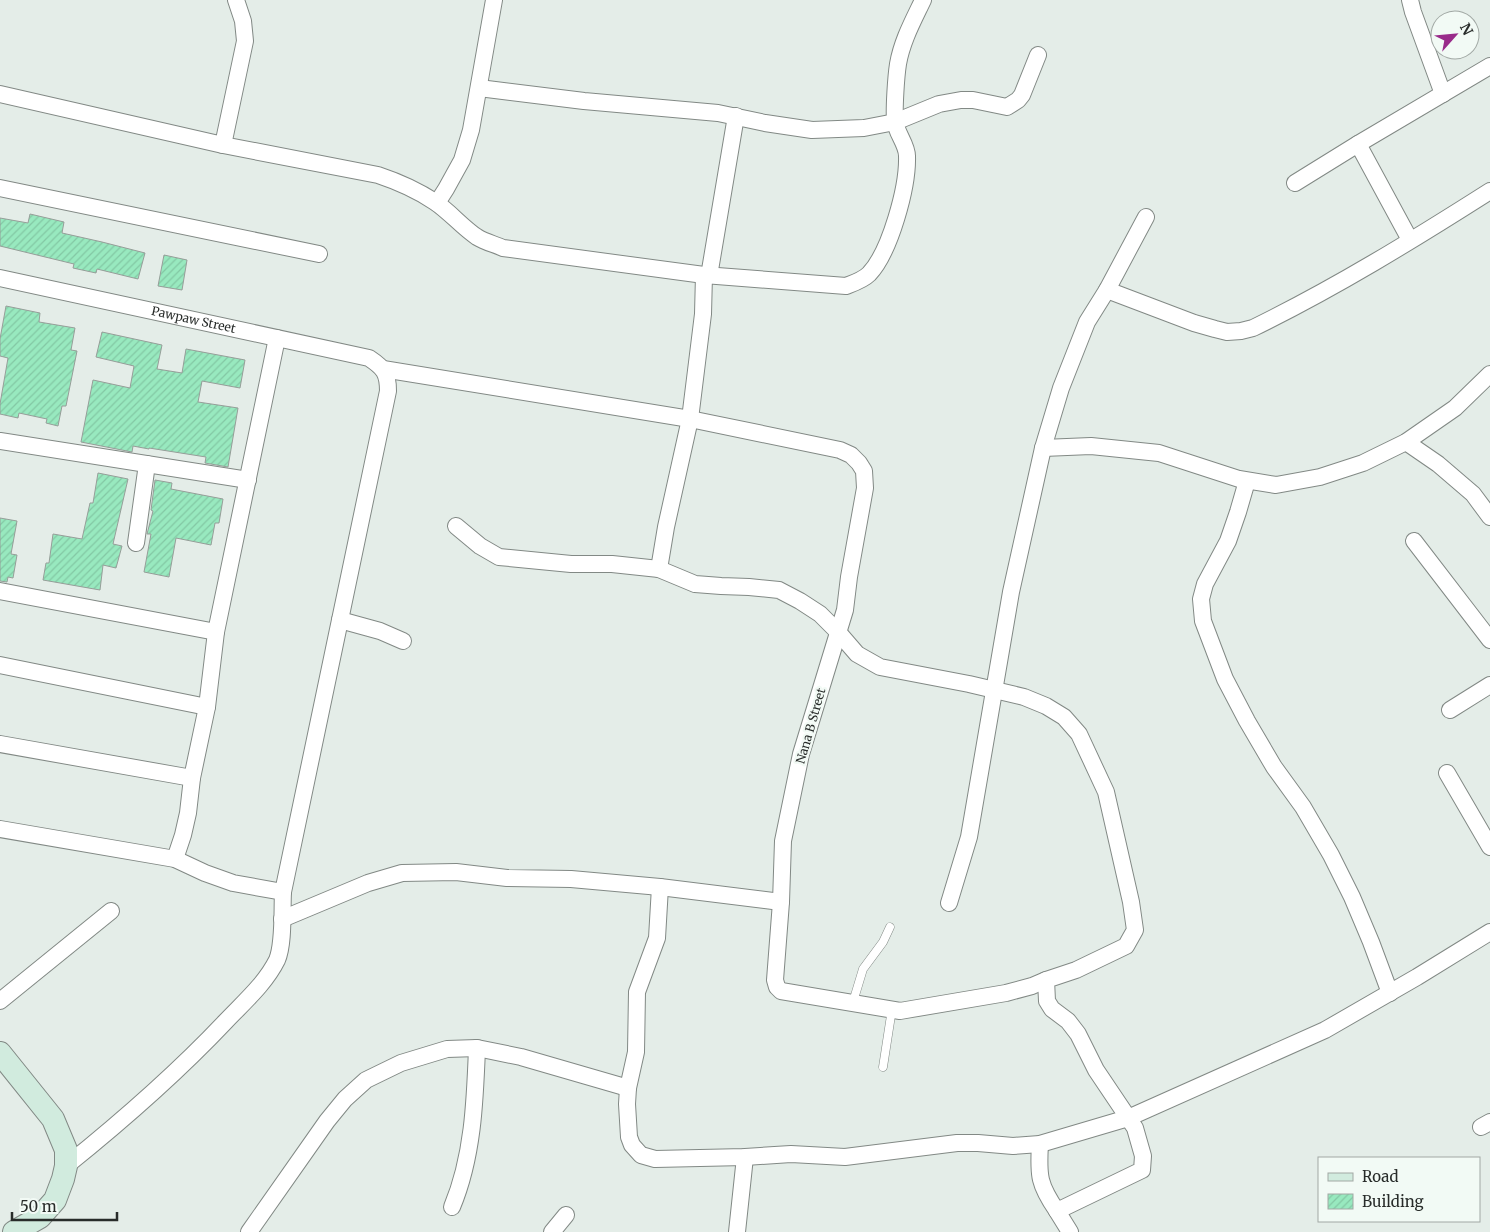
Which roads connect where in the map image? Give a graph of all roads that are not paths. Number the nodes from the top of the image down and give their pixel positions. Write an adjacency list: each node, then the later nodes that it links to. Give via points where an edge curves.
1 (236, 0): 13 (street, via 243,21 244,41)
2 (494, 0): 7 (street)
3 (923, 0): 11 (street, via 907,33 898,64)
4 (1410, 0): 8 (street)
5 (1038, 55): 11 (street, via 1022,95 1013,104 961,100 939,104)
6 (1490, 66): 8 (street)
7 (479, 88): 10 (street); 17 (street, via 472,130 462,160)
8 (1443, 94): 12 (street)
9 (1, 98): 13 (street)
10 (736, 116): 11 (street, via 812,130 864,128); 21 (street)
11 (895, 122): 21 (street, via 908,154 906,179 886,244 864,278 846,286)
12 (1358, 144): 14 (street); 19 (street)
13 (223, 145): 17 (street, via 378,175 414,189)
14 (1295, 184)
15 (0, 188): 20 (street)
16 (1490, 191): 19 (street)
17 (437, 203): 21 (street, via 479,238 503,248)
18 (1146, 217): 23 (street)
19 (1410, 240): 23 (street, via 1278,316 1241,331 1227,332 1201,325)
20 (319, 254)
21 (707, 276): 27 (street)
22 (0, 278): 24 (street, Pawpaw Street)
23 (1106, 290): 30 (street, via 1087,322 1061,388)
24 (277, 338): 25 (street, Pawpaw Street, via 369,358); 32 (street)
25 (384, 369): 27 (street); 40 (street, via 388,391)
26 (1490, 374): 29 (street, via 1455,408)
27 (690, 418): 38 (street); 42 (street, Nana B Street, via 840,450 859,463 864,471 865,488 846,610)
28 (0, 441): 31 (street)
29 (1406, 442): 33 (street, via 1363,463 1320,477 1276,485); 34 (street, via 1438,464 1472,494)
30 (1043, 448): 33 (street, via 1091,446 1159,453); 47 (street, via 1011,592)
31 (147, 464): 32 (street); 37 (street)
32 (248, 480): 41 (street)
33 (1247, 480): 65 (street, via 1228,541 1201,599 1204,621 1224,679 1246,721 1331,855 1352,897)
34 (1490, 517)
35 (456, 526): 38 (street, via 499,557)
36 (1414, 541): 43 (street)
37 (136, 543)
38 (659, 569): 42 (street, via 695,584 779,590 820,614)
39 (0, 590): 41 (street)
40 (340, 620): 44 (street, via 380,630); 57 (street)
41 (216, 632): 48 (street)
42 (838, 632): 47 (street, via 857,654 880,667); 58 (street, Nana B Street, via 801,754 784,841)
43 (1490, 640)
44 (403, 641)
45 (0, 665): 48 (street)
46 (1490, 685): 49 (street)
47 (994, 690): 59 (street, via 969,837); 64 (street, via 1046,706 1064,717 1079,734 1106,792 1131,902 1135,930 1126,946 1076,970)
48 (207, 707): 52 (street)
49 (1450, 710)
50 (0, 744): 52 (street)
51 (1448, 773): 54 (street)
52 (192, 778): 55 (street, via 188,813)
53 (0, 828): 55 (street)
54 (1490, 846)
55 (175, 859): 57 (street, via 233,883)
56 (660, 887): 58 (street); 61 (street, via 456,872 402,873 368,882); 72 (street, via 657,938 637,992 636,1052)
57 (283, 892): 61 (street)
58 (781, 902): 67 (street, Nana B Street, via 774,980 777,987 781,991)
59 (949, 903)
60 (111, 911): 66 (street)
61 (282, 919): 76 (street, via 278,958 267,978 162,1085)
62 (890, 927): 67 (lane, via 863,969)
63 (1490, 932): 65 (street)
64 (1046, 980): 68 (street, via 1006,993 923,1008); 73 (street, via 1047,1001 1078,1034 1096,1070)
65 (1390, 993): 73 (street, via 1325,1030)
66 (0, 1000)
67 (853, 1002): 68 (street)
68 (892, 1010): 71 (lane)
69 (477, 1048): 72 (street, via 522,1057); 77 (street, via 472,1136 461,1186); 81 (street, via 447,1049 401,1063 366,1080 327,1121)
70 (0, 1053): 76 (street, via 53,1119 66,1150)
71 (883, 1067)
72 (628, 1088): 75 (street, via 629,1137 641,1155 655,1159)
73 (1128, 1118): 74 (street); 78 (street, via 1139,1141 1142,1170)
74 (1040, 1144): 75 (street, via 957,1143 845,1157 791,1154); 78 (street, via 1040,1178)
75 (745, 1157): 83 (street)
76 (66, 1166): 80 (street, via 55,1200 40,1217)
77 (452, 1207)
78 (1057, 1212): 84 (street)
79 (566, 1215): 82 (street)
80 (14, 1232)
81 (249, 1232)
82 (552, 1232)
83 (737, 1232)
84 (1070, 1232)

